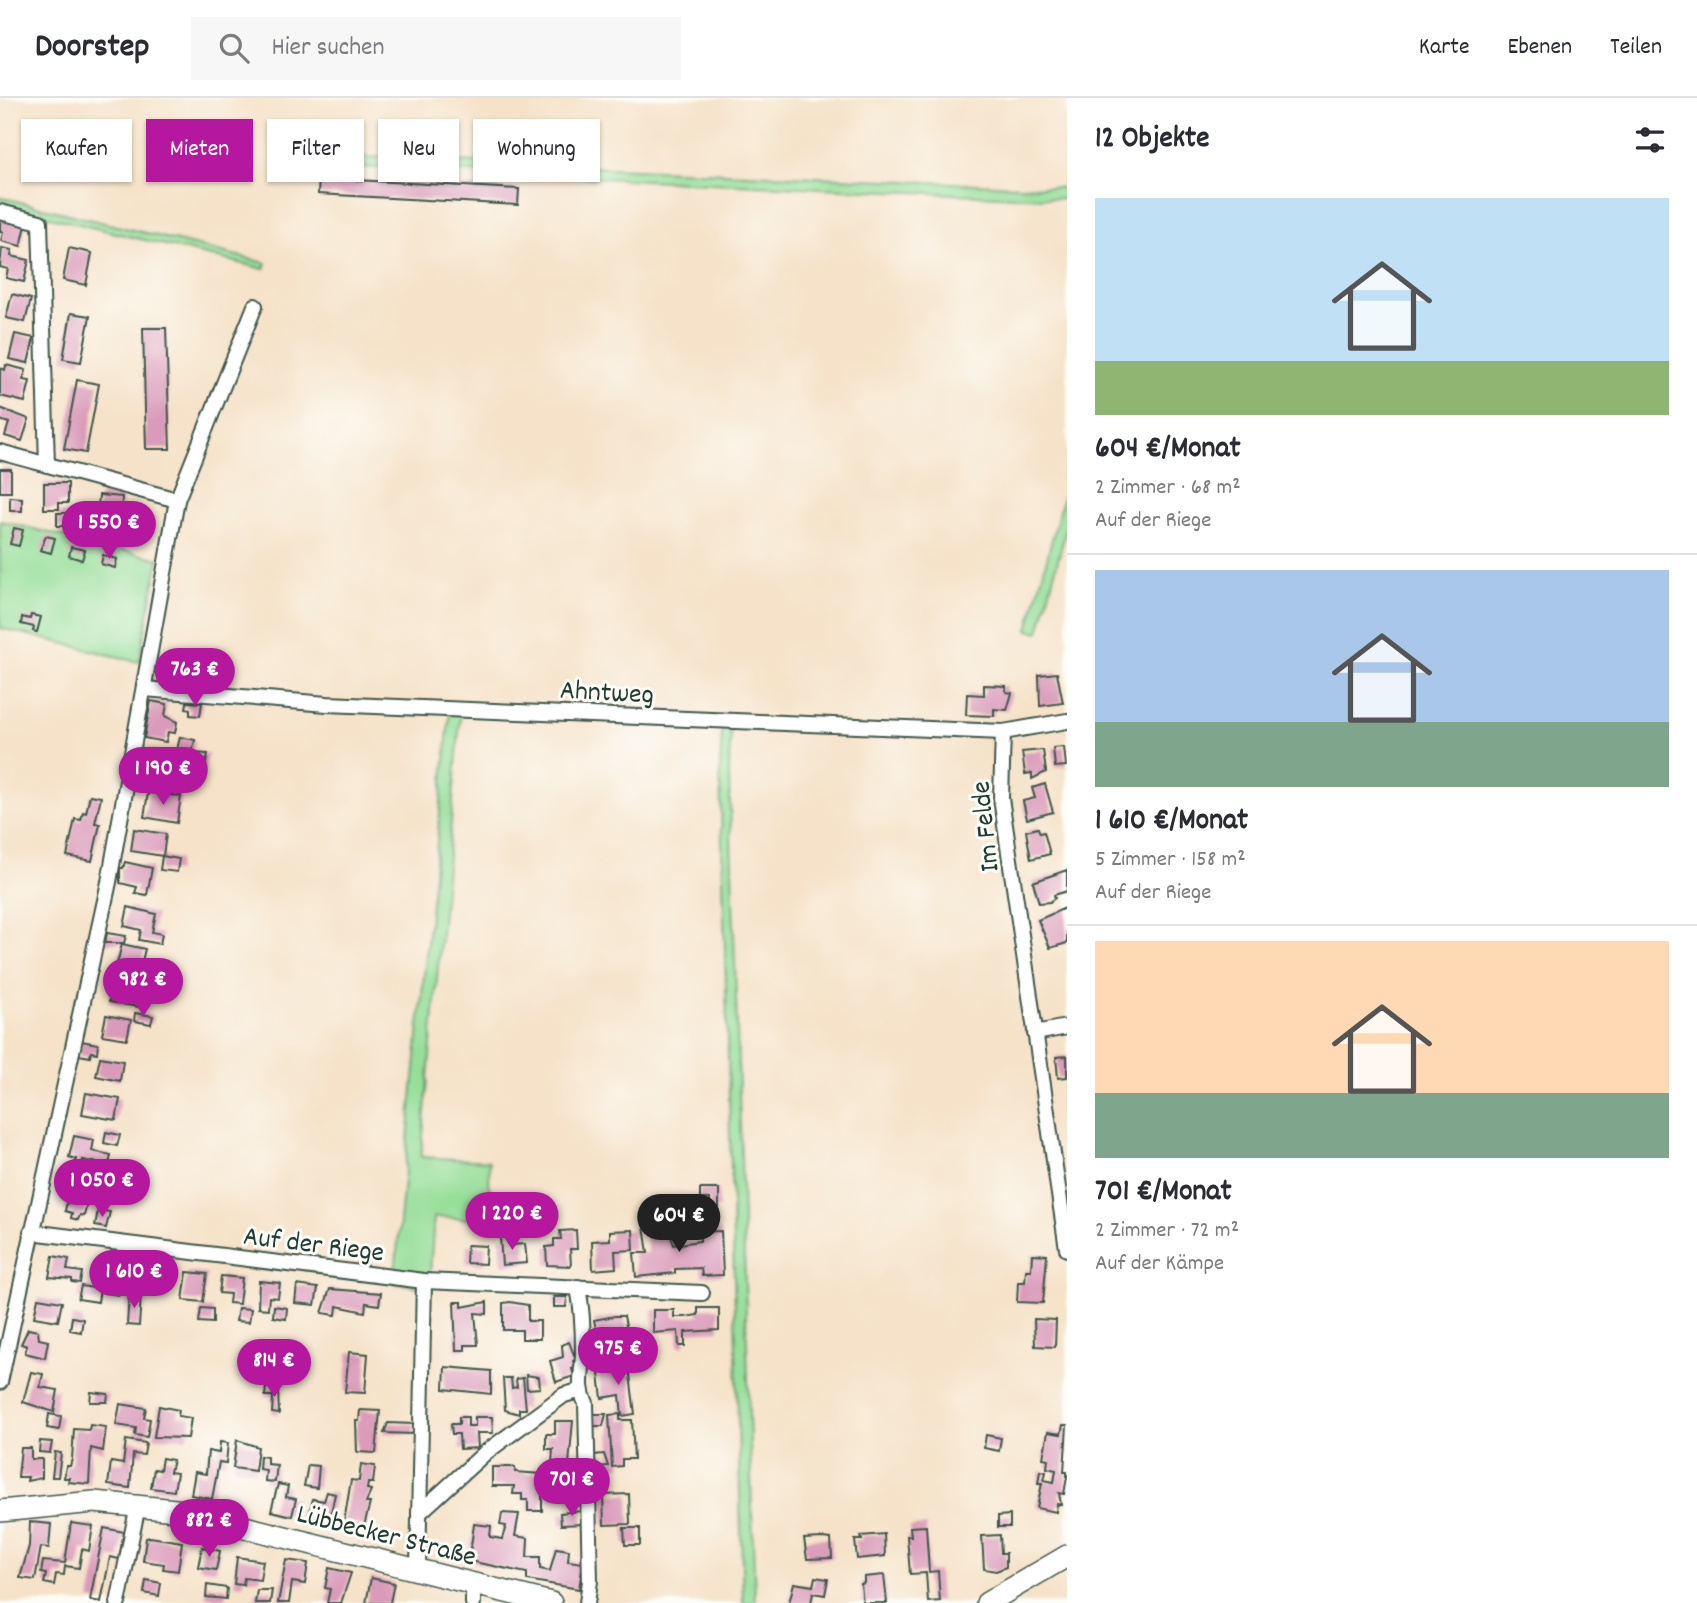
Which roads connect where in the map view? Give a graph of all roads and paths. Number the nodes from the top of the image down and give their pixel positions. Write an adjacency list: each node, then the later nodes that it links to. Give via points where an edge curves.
1 (0, 212): 4 (street, via 40,222)
2 (255, 306): 5 (street)
3 (0, 453): 4 (street)
4 (47, 466): 5 (street)
5 (177, 500): 6 (street)
6 (144, 689): 8 (street, Ahntweg, via 327,704); 11 (street, via 109,882)
7 (1067, 721): 8 (street, Ahntweg)
8 (1003, 732): 10 (street, Im Felde, via 1001,798)
9 (1067, 1027): 10 (street)
10 (1035, 1034): 12 (street, Im Felde)
11 (31, 1232): 13 (street, Auf der Riege); 16 (street)
12 (1067, 1249)
13 (424, 1281): 14 (street, Auf der Riege); 20 (street)
14 (578, 1287): 15 (street, Auf der Riege); 17 (street, via 584,1353)
15 (702, 1293)
16 (0, 1382)
17 (579, 1391): 20 (street, via 564,1395 485,1453); 26 (street, via 586,1404)
18 (138, 1505): 19 (main road, Lübbecker Straße, via 75,1503); 22 (main road, Lübbecker Straße, via 227,1520); 24 (street)
19 (0, 1511)
20 (419, 1513): 22 (street)
21 (1067, 1556): 27 (main road)
22 (418, 1568): 23 (main road, Lübbecker Straße)
23 (473, 1593): 25 (main road, Lübbecker Straße)
24 (118, 1603)
25 (551, 1603)
26 (587, 1603)
27 (987, 1603)

